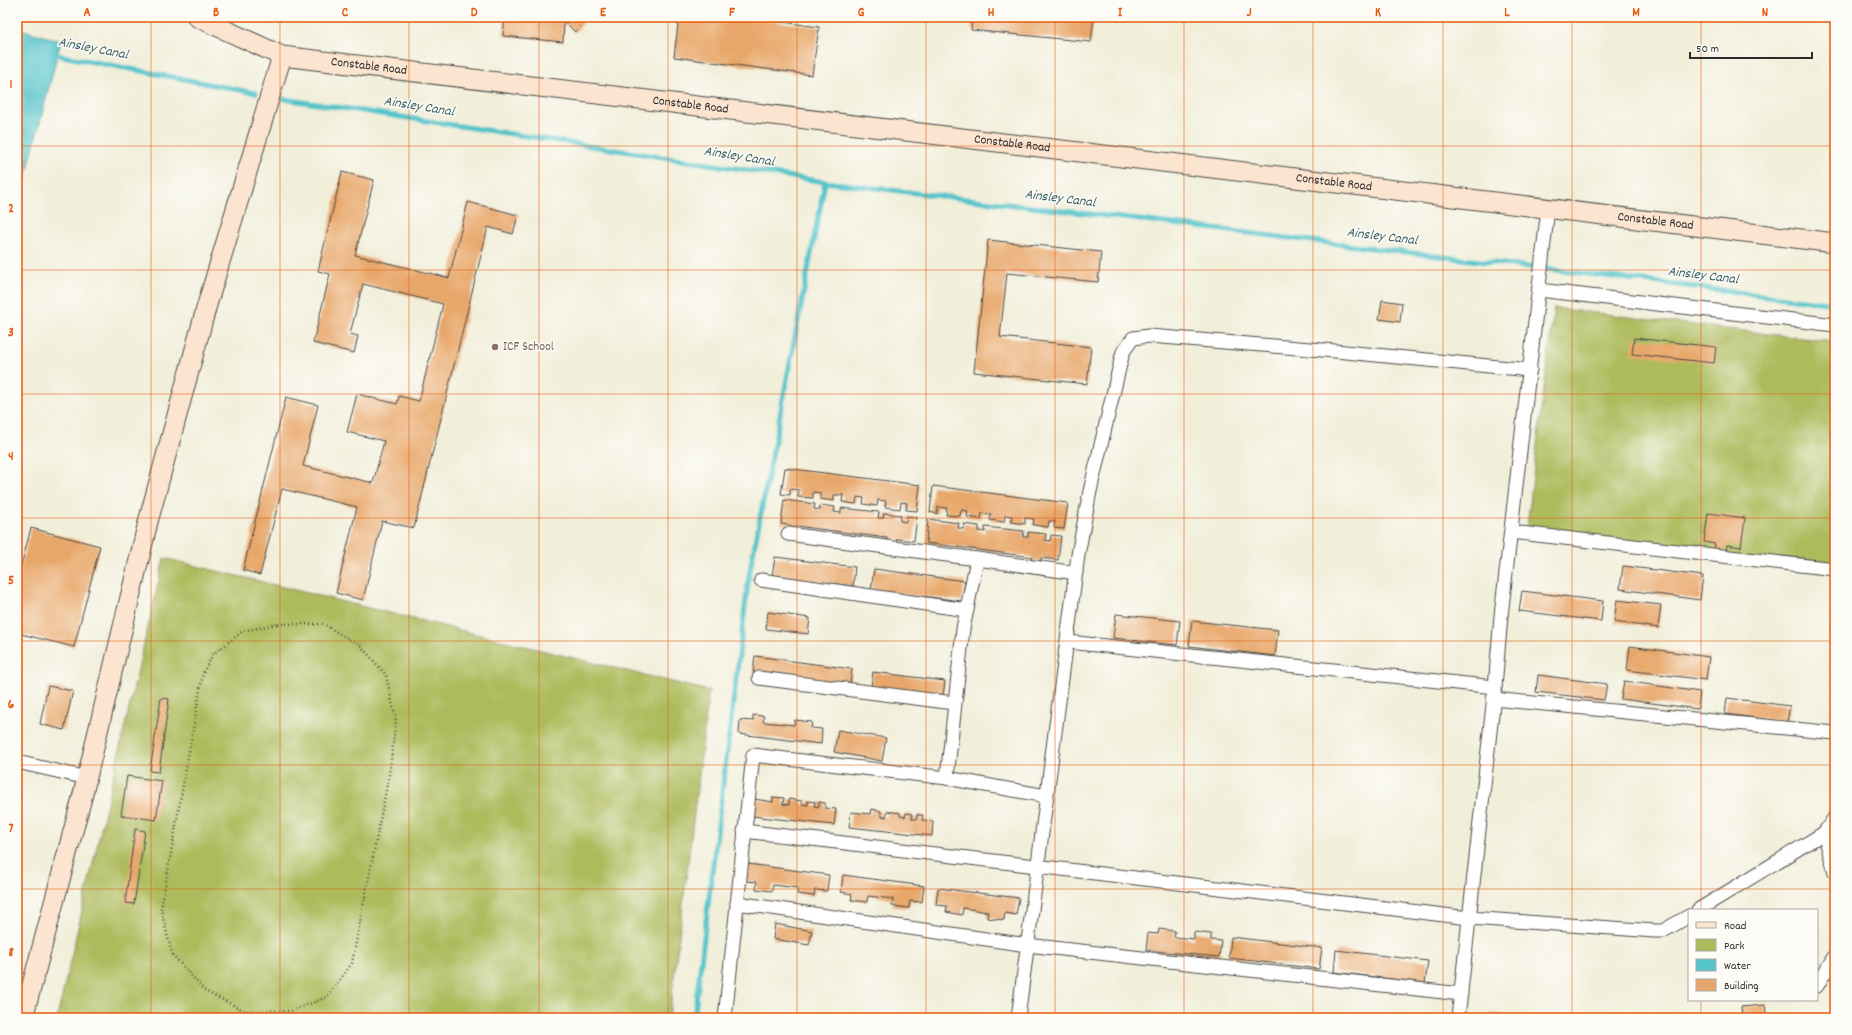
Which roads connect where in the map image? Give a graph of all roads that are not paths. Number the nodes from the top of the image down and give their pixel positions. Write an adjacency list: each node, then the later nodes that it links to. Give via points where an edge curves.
1 (197, 17): 2 (street, Constable Road)
2 (282, 56): 3 (street, Constable Road); 21 (street, via 207,305 148,522)
3 (1548, 208): 4 (street, Constable Road); 5 (street)
4 (1835, 243)
5 (1539, 290): 6 (street); 7 (street)
6 (1835, 325)
7 (1530, 370): 8 (street); 12 (street, via 1319,349 1149,336 1133,338 1123,352 1105,424)
8 (1511, 532): 11 (street); 17 (street)
9 (788, 534): 10 (street)
10 (977, 559): 12 (street); 14 (street)
11 (1835, 569)
12 (1076, 573): 15 (street)
13 (761, 580): 14 (street)
14 (967, 610): 18 (street)
15 (1068, 642): 17 (street); 23 (street)
16 (759, 678): 18 (street)
17 (1494, 693): 19 (street); 32 (street)
18 (954, 703): 22 (street)
19 (1835, 733)
20 (17, 762): 21 (street)
21 (87, 778): 37 (street)
22 (947, 778): 23 (street); 25 (street, via 753,755)
23 (1046, 796): 27 (street)
24 (1835, 817): 26 (street)
25 (744, 830): 27 (street); 29 (street)
26 (1824, 833): 28 (street); 30 (street)
27 (1037, 865): 32 (street); 33 (street)
28 (1835, 872)
29 (737, 903): 33 (street); 38 (street)
30 (1700, 909)
31 (1688, 917): 32 (street, via 1663,931)
32 (1469, 918): 36 (street)
33 (1027, 945): 36 (street); 39 (street)
34 (1835, 955): 35 (street)
35 (1818, 984)
36 (1461, 994): 40 (street)
37 (22, 1018)
38 (725, 1018)
39 (1018, 1018)
40 (1458, 1018)

